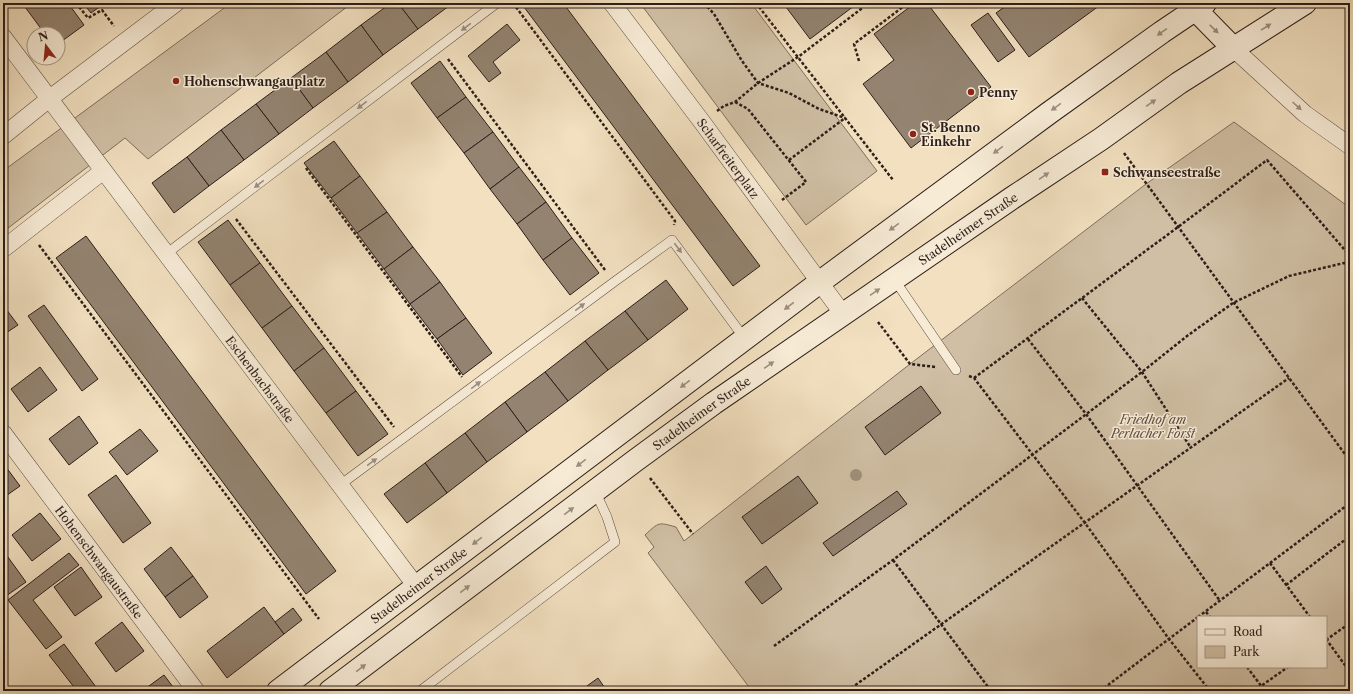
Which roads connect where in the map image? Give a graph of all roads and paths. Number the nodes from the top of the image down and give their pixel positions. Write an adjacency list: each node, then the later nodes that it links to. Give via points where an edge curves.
1 (76, 3): 13 (path, via 88,18 102,10)
2 (176, 3): 13 (street)
3 (497, 3): 14 (lane, one-way to 14)
4 (514, 3): 34 (path, via 675,221)
5 (612, 3): 22 (street, Scharfreiterplatz)
6 (704, 3): 18 (path, via 714,14 742,61)
7 (756, 3): 16 (path)
8 (869, 3): 16 (path)
9 (908, 3): 17 (path, via 854,44)
10 (1305, 3): 15 (main road, Stadelheimer Straße, one-way to 10)
11 (1196, 5): 15 (main road, one-way to 15); 41 (main road, Stadelheimer Straße, one-way to 41)
12 (3, 37): 19 (street)
13 (126, 41): 19 (street)
14 (439, 47): 26 (lane, one-way to 26); 40 (path)
15 (1233, 48): 24 (street, one-way to 24, via 1305,114); 39 (main road, Stadelheimer Straße, one-way to 15)
16 (798, 58): 18 (path); 21 (path)
17 (859, 61)
18 (758, 82): 20 (path); 21 (path, via 790,93 819,109)
19 (49, 99): 23 (street); 28 (street)
20 (735, 102): 22 (path, via 724,106); 27 (path, via 748,110)
21 (845, 118): 27 (path); 29 (path)
22 (702, 122): 31 (street, Scharfreiterplatz)
23 (3, 136)
24 (1350, 146)
25 (1124, 152): 32 (path)
26 (296, 155): 30 (lane, one-way to 30); 52 (path)
27 (789, 160): 31 (path, via 806,182)
28 (104, 171): 33 (street); 36 (street, Eschenbachstraße)
29 (893, 180)
30 (227, 208): 36 (lane); 56 (path)
31 (767, 211): 41 (street, Scharfreiterplatz)
32 (1178, 227): 37 (path, via 1267,160); 42 (path); 43 (path)
33 (28, 230): 35 (street); 78 (path)
34 (672, 240): 40 (lane); 46 (lane, one-way to 46)
35 (3, 249)
36 (166, 254): 61 (street, Eschenbachstraße)
37 (1350, 256)
38 (1350, 264): 43 (path, via 1344,263 1289,276)
39 (894, 279): 44 (main road, Stadelheimer Straße, one-way to 39); 49 (lane)
40 (614, 282): 52 (lane, one-way to 40)
41 (820, 282): 44 (street, Scharfreiterplatz); 46 (main road, Stadelheimer Straße, one-way to 46)
42 (1082, 298): 47 (path); 50 (path)
43 (1233, 303): 50 (path); 51 (path)
44 (843, 314): 59 (main road, Stadelheimer Straße, one-way to 44)
45 (878, 322): 48 (path)
46 (746, 339): 55 (main road, Stadelheimer Straße, one-way to 55)
47 (1028, 339): 53 (path); 58 (path, via 974,378)
48 (910, 364)
49 (956, 370)
50 (1142, 372): 53 (path); 57 (path)
51 (1289, 378): 57 (path); 60 (path)
52 (471, 388): 56 (lane)
53 (1086, 414): 58 (path); 62 (path)
54 (3, 432): 89 (street, Hohenschwangaustraße)
55 (616, 436): 59 (main road); 71 (main road, Stadelheimer Straße, one-way to 71)
56 (403, 439): 61 (lane, one-way to 56)
57 (1191, 448): 62 (path)
58 (1032, 454): 65 (path); 68 (path)
59 (636, 460): 63 (main road, Stadelheimer Straße); 66 (path)
60 (1350, 461)
61 (340, 485): 71 (street, Eschenbachstraße)
62 (1137, 486): 65 (path); 72 (path)
63 (595, 491): 91 (main road, Stadelheimer Straße, one-way to 63); 92 (lane, via 615,542)
64 (1350, 503): 69 (path)
65 (1085, 523): 80 (path); 81 (path)
66 (693, 534)
67 (1350, 536): 70 (path)
68 (893, 560): 80 (path); 84 (path)
69 (1270, 563): 70 (path); 72 (path)
70 (1286, 585): 76 (path)
71 (416, 586): 90 (main road, Stadelheimer Straße)
72 (1220, 601): 73 (path)
73 (1206, 612): 74 (path); 75 (path)
74 (1200, 616)
75 (1209, 616)
76 (1309, 616)
77 (1197, 618): 81 (path)
78 (320, 619)
79 (1350, 623): 82 (path)
80 (941, 624): 93 (path); 94 (path)
81 (1169, 639): 95 (path); 96 (path)
82 (1327, 639)
83 (1327, 641): 87 (path)
84 (774, 646)
85 (1248, 668): 88 (path)
86 (1287, 668): 88 (path)
87 (1350, 672)
88 (1262, 686): 97 (path); 98 (path)
89 (196, 691)
90 (278, 691)
91 (330, 691)
92 (420, 691)
93 (848, 691)
94 (990, 691)
95 (1100, 691)
96 (1210, 691)
97 (1254, 691)
98 (1265, 691)

